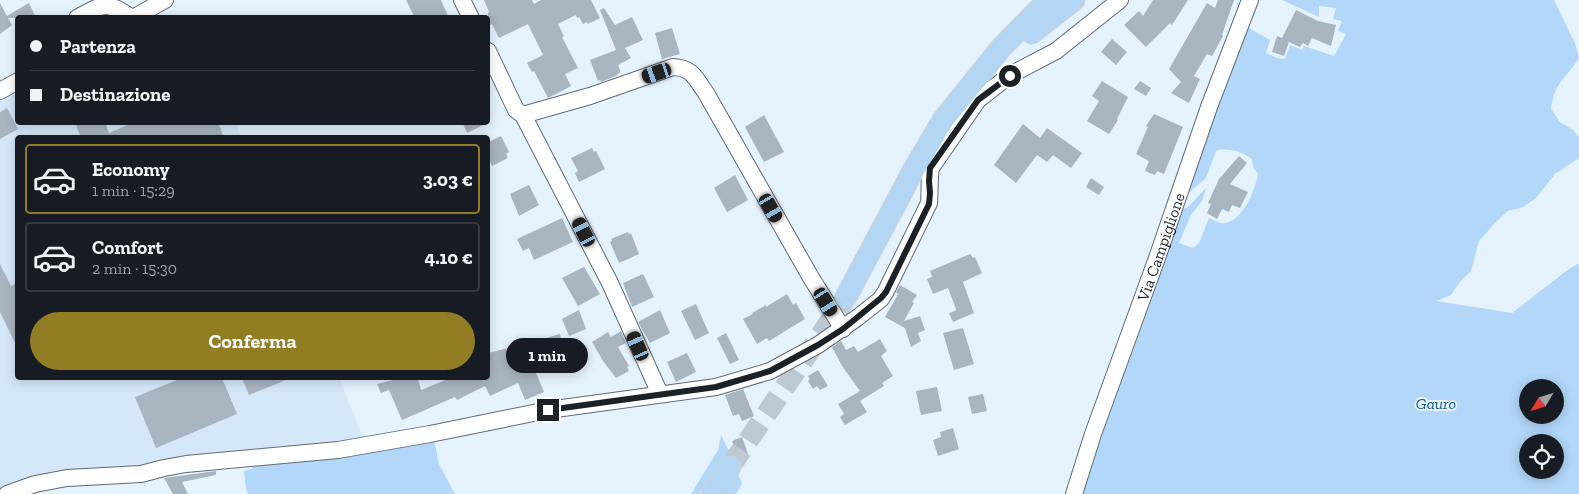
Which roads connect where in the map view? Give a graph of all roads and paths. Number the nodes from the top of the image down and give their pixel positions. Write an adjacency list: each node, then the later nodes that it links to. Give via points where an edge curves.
1 (165, 0): 9 (street)
2 (462, 0): 10 (street)
3 (1048, 0): 12 (main road)
4 (1074, 0): 12 (main road)
5 (1120, 0): 17 (street, via 1056,51 1010,76 978,100 930,168 929,204 886,292)
6 (1250, 0): 22 (street, Via Campiglione, via 1209,106)
7 (82, 15): 8 (street, via 106,4)
8 (128, 15)
9 (138, 15)
10 (470, 15)
11 (490, 55): 15 (street, via 516,110)
12 (986, 68): 16 (main road, via 943,120 912,171)
13 (15, 83): 14 (street)
14 (0, 91)
15 (523, 115): 17 (street, via 674,67 690,71 706,93); 18 (street, via 610,283)
16 (846, 297)
17 (843, 329): 18 (street, via 770,371 716,387)
18 (660, 394): 20 (street, via 548,410 338,450 186,464 141,474 67,478)
19 (730, 467): 21 (main road)
20 (7, 494)
21 (712, 494)
22 (1074, 494)

